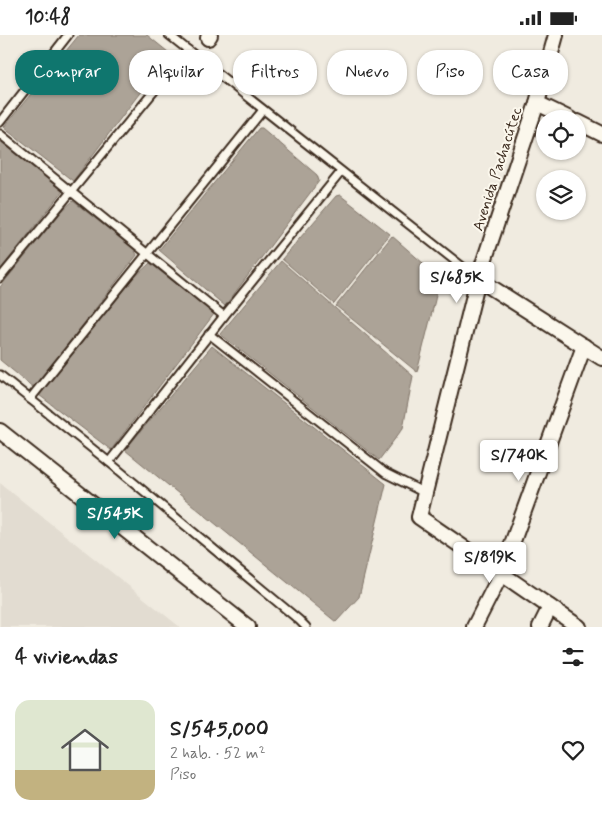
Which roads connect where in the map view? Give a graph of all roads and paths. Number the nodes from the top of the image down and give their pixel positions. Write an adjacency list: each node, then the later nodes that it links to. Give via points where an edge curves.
1 (68, 35): 10 (lane)
2 (169, 35): 4 (lane)
3 (556, 35): 7 (street, Avenida Pachacútec)
4 (188, 50)
5 (223, 78): 8 (lane)
6 (151, 95): 15 (lane)
7 (537, 103): 9 (street); 18 (street, Avenida Pachacútec)
8 (263, 110): 14 (lane); 16 (lane)
9 (551, 110)
10 (0, 122)
11 (586, 126): 13 (street)
12 (0, 134): 15 (lane)
13 (602, 134)
14 (342, 172): 18 (lane); 19 (lane)
15 (71, 192): 16 (lane); 17 (lane)
16 (148, 254): 19 (lane); 24 (lane)
17 (0, 278)
18 (478, 279): 21 (street); 27 (street, Avenida Pachacútec)
19 (224, 316): 20 (lane)
20 (209, 334): 26 (lane); 27 (lane, via 385,473)
21 (584, 346): 22 (street); 28 (street)
22 (602, 358)
23 (0, 375): 24 (lane)
24 (30, 399): 26 (lane)
25 (0, 431): 30 (street)
26 (109, 462): 31 (lane)
27 (425, 493): 28 (street, Avenida Pachacútec, via 419,517)
28 (501, 574): 29 (street); 32 (street)
29 (550, 607): 33 (street); 34 (street)
30 (248, 627)
31 (306, 627)
32 (474, 627)
33 (540, 627)
34 (579, 627)

